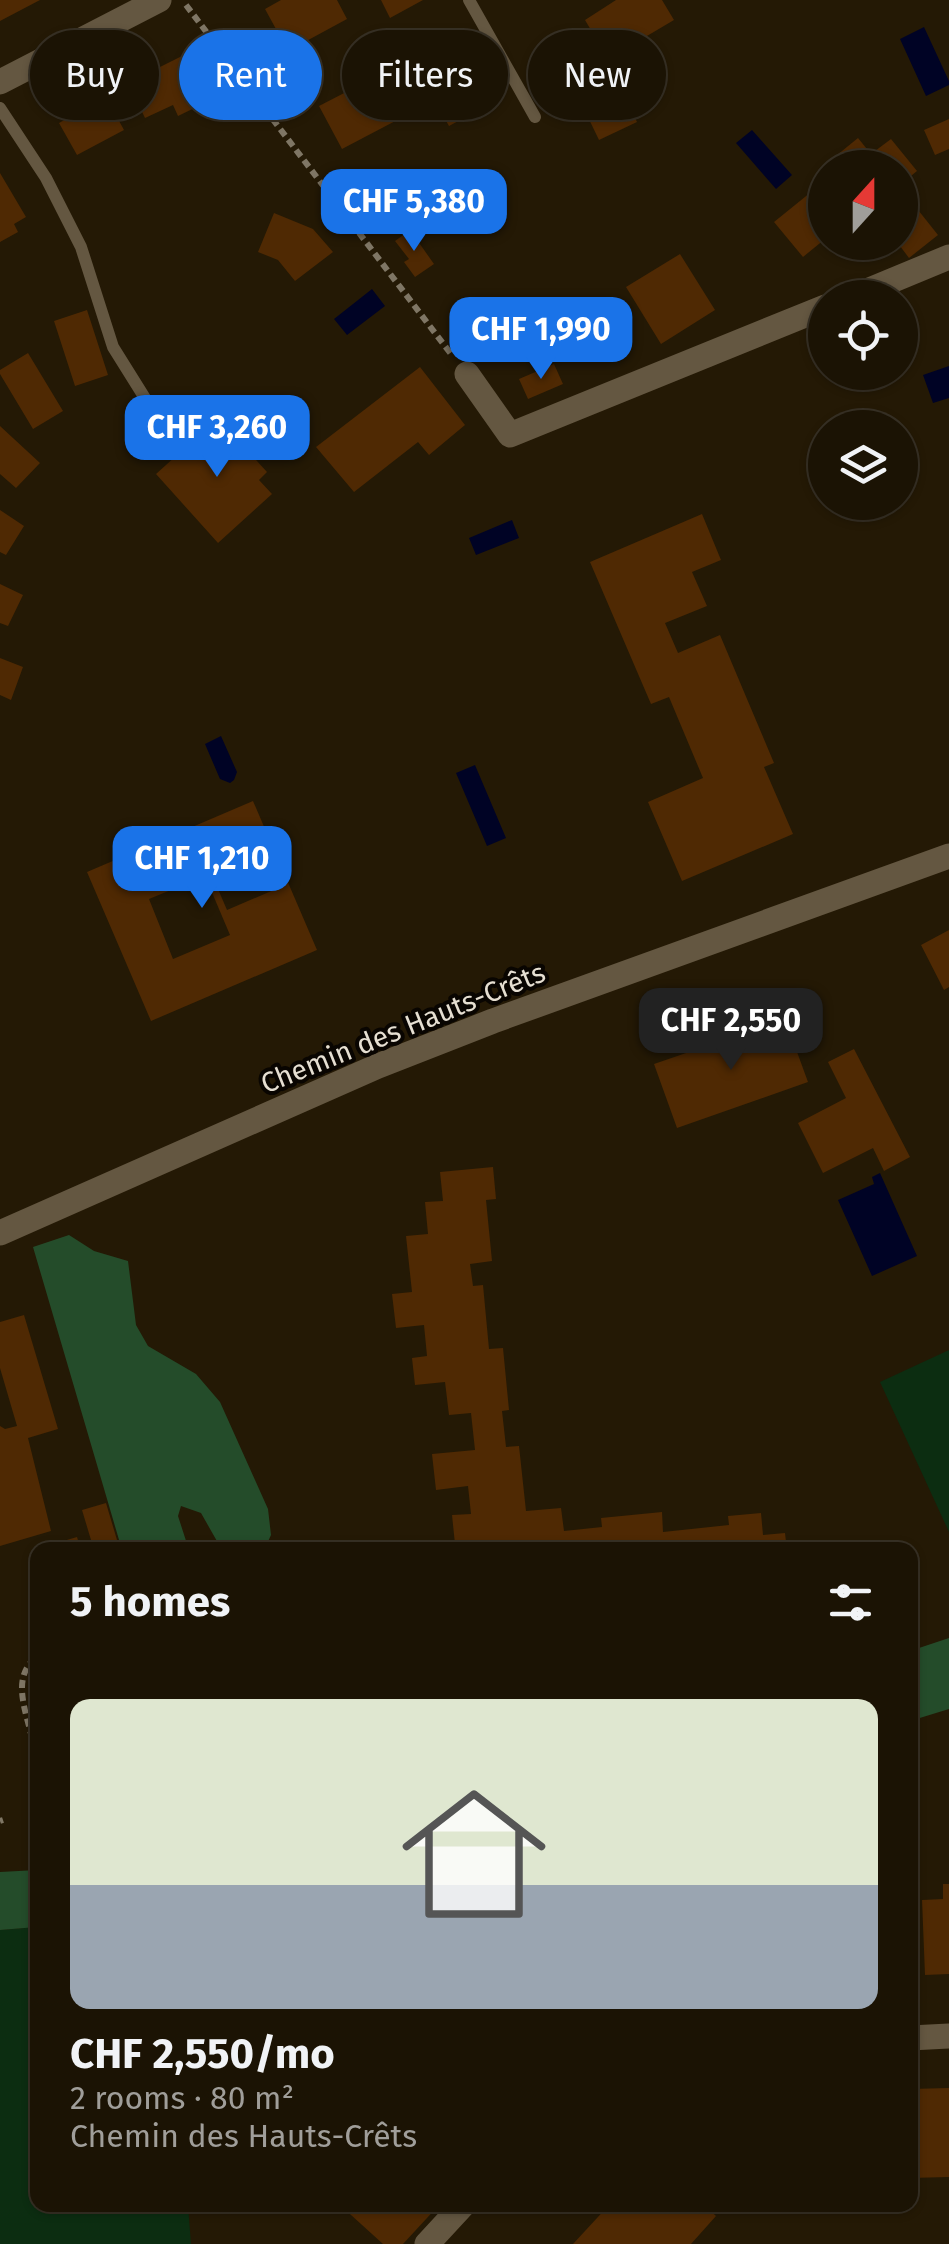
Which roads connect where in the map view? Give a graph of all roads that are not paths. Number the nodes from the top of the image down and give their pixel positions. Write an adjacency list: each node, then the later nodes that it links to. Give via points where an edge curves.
1 (159, 0): 3 (street)
2 (469, 0): 4 (lane)
3 (0, 82)
4 (528, 103)
5 (0, 108): 10 (lane, via 46,178 81,247 113,347)
6 (949, 257): 7 (street)
7 (893, 280)
8 (808, 315): 9 (street, via 510,435)
9 (467, 374)
10 (158, 419)
11 (949, 856): 12 (street, Chemin des Hauts-Crêts, via 395,1059)
12 (0, 1233)
13 (949, 2036): 14 (street)
14 (918, 2038)
15 (457, 2212): 16 (street)
16 (427, 2244)

